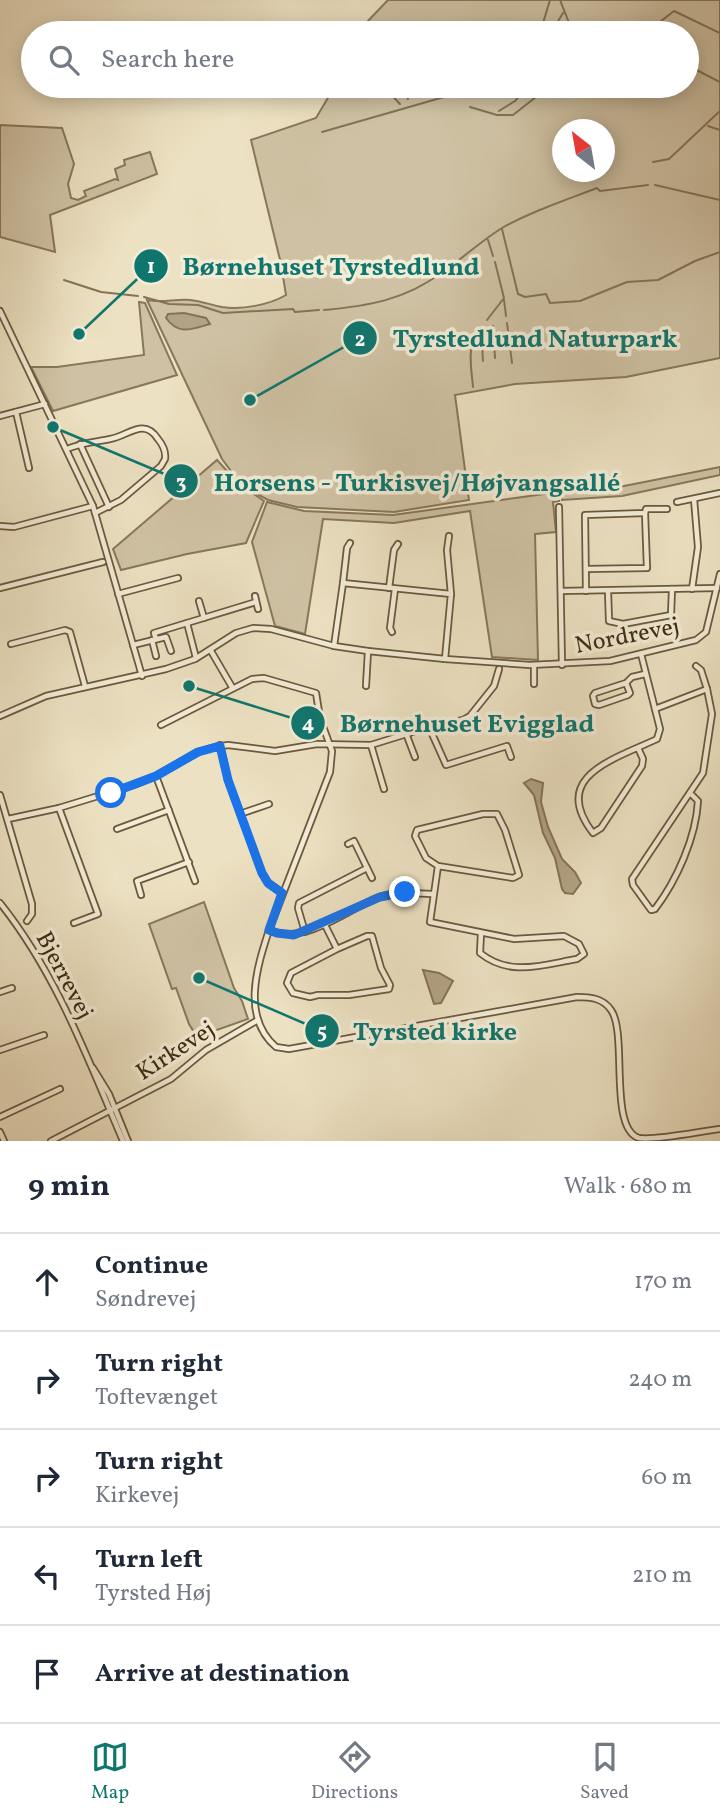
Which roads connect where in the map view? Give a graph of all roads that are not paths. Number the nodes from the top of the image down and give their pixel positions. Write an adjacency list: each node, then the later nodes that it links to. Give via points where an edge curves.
1 (0, 311): 2 (street)
2 (45, 404): 3 (street); 6 (street)
3 (16, 412): 4 (street); 7 (street)
4 (0, 416)
5 (80, 444): 6 (street); 12 (street); 12 (street, via 143,428 153,432 164,449 161,466)
6 (67, 449): 11 (street)
7 (29, 468)
8 (720, 493): 9 (street)
9 (694, 499): 10 (street); 30 (street, via 698,547)
10 (677, 502)
11 (93, 506): 15 (street); 17 (street, via 14,527)
12 (109, 507): 15 (street)
13 (559, 507): 31 (street)
14 (667, 509): 16 (street, via 646,509)
15 (95, 513): 34 (street)
16 (645, 513): 22 (street, via 585,514); 22 (street, via 647,568)
17 (0, 526)
18 (449, 536): 35 (street)
19 (351, 543): 25 (street)
20 (398, 544): 27 (street)
21 (103, 562): 26 (street)
22 (586, 569): 32 (street)
23 (720, 574): 28 (street, Nordrevej)
24 (178, 578): 34 (street)
25 (343, 583): 27 (street); 46 (street)
26 (0, 588)
27 (392, 588): 35 (street); 42 (street)
28 (717, 588): 30 (street); 50 (street, Nordrevej, via 702,636)
29 (672, 589): 30 (street); 33 (street); 33 (street, via 671,615 623,624 610,621)
30 (692, 589)
31 (561, 591): 32 (street); 55 (street)
32 (586, 591): 33 (street)
33 (608, 591)
34 (118, 594): 45 (street)
35 (451, 594): 53 (street)
36 (255, 596): 38 (street)
37 (200, 601): 40 (street)
38 (256, 602): 39 (street); 40 (street)
39 (258, 609)
40 (204, 618): 41 (street)
41 (187, 623): 43 (street, via 154,633); 52 (street)
42 (392, 632)
43 (154, 640): 45 (street); 49 (street, via 166,636); 51 (street)
44 (11, 644): 63 (street, via 71,632)
45 (133, 645): 59 (street)
46 (334, 646): 47 (street, Nordrevej, via 262,627 236,634); 48 (street, Nordrevej)
47 (211, 651): 52 (street, Nordrevej); 64 (street)
48 (368, 651): 53 (street, Nordrevej); 62 (street)
49 (171, 652)
50 (641, 654): 55 (street, Nordrevej); 58 (street)
51 (156, 656)
52 (196, 658): 59 (street, Nordrevej)
53 (445, 660): 54 (street, Nordrevej)
54 (534, 665): 55 (street, Nordrevej); 60 (street)
55 (562, 665)
56 (696, 666): 65 (street)
57 (499, 668): 69 (street, via 494,686 470,716)
58 (645, 674): 61 (street); 66 (street)
59 (142, 676): 63 (street, Nordrevej)
60 (534, 684)
61 (626, 684): 61 (street, via 596,693 595,704 628,695)
62 (366, 686)
63 (85, 687): 67 (street, Nordrevej, via 46,696)
64 (232, 687): 68 (street); 71 (street, via 264,678 316,693)
65 (707, 689): 66 (street); 79 (street, via 712,714 703,773)
66 (654, 709): 74 (street, via 660,734)
67 (0, 716)
68 (161, 725)
69 (429, 727): 70 (street); 76 (street, via 446,765 507,746)
70 (407, 736): 72 (street); 75 (street)
71 (330, 745): 72 (street); 73 (street, via 275,751); 93 (street, via 330,772)
72 (371, 745): 78 (street)
73 (220, 746): 77 (street, via 198,752); 84 (street)
74 (638, 748): 74 (street, via 642,766 601,828 593,833 578,807 585,778 599,766)
75 (415, 757)
76 (511, 757)
77 (156, 776): 82 (street); 83 (street)
78 (384, 789)
79 (691, 794): 79 (street, via 632,879 651,910 672,884 689,840 698,806)
80 (0, 795): 85 (street)
81 (269, 804): 84 (street)
82 (59, 808): 85 (street); 98 (street, via 98,914)
83 (169, 810): 86 (street); 88 (street)
84 (240, 814): 93 (street, via 262,873)
85 (8, 819): 97 (street, via 32,904)
86 (117, 829)
87 (348, 844): 90 (street, via 354,841)
88 (188, 862): 92 (street); 95 (street, via 137,881)
89 (438, 866): 89 (street, via 513,878 519,874 500,818 493,813 416,830 423,854); 94 (street)
90 (367, 868): 91 (street); 101 (street, via 299,902)
91 (372, 878)
92 (195, 881)
93 (282, 893): 100 (street)
94 (433, 894): 99 (street, via 405,892 380,897); 102 (street, via 431,924)
95 (141, 895)
96 (0, 903): 110 (street, Bjerrevej, via 58,993)
97 (27, 921)
98 (74, 923)
99 (324, 923): 101 (street); 103 (street)
100 (269, 930): 101 (street, via 286,935); 106 (street, via 256,979)
101 (305, 932)
102 (481, 933): 102 (street, via 480,953 511,968 584,954 579,944 564,936 527,940)
103 (337, 949): 103 (street, via 372,936 389,989 310,997 293,993 287,984 291,973)
104 (12, 988): 105 (street)
105 (0, 992)
106 (258, 1020): 110 (street, Kirkevej, via 206,1050 171,1079); 112 (street, via 272,1044 289,1049 591,997 606,1004 615,1017 623,1110 632,1134 652,1138)
107 (44, 1035): 108 (street)
108 (0, 1050)
109 (60, 1089): 111 (street)
110 (112, 1108): 114 (street, Kirkevej); 118 (street, Bjerrevej)
111 (0, 1117)
112 (720, 1129)
113 (0, 1132): 115 (street)
114 (70, 1132): 116 (street); 117 (street)
115 (4, 1141)
116 (51, 1141)
117 (58, 1141)
118 (126, 1141)

